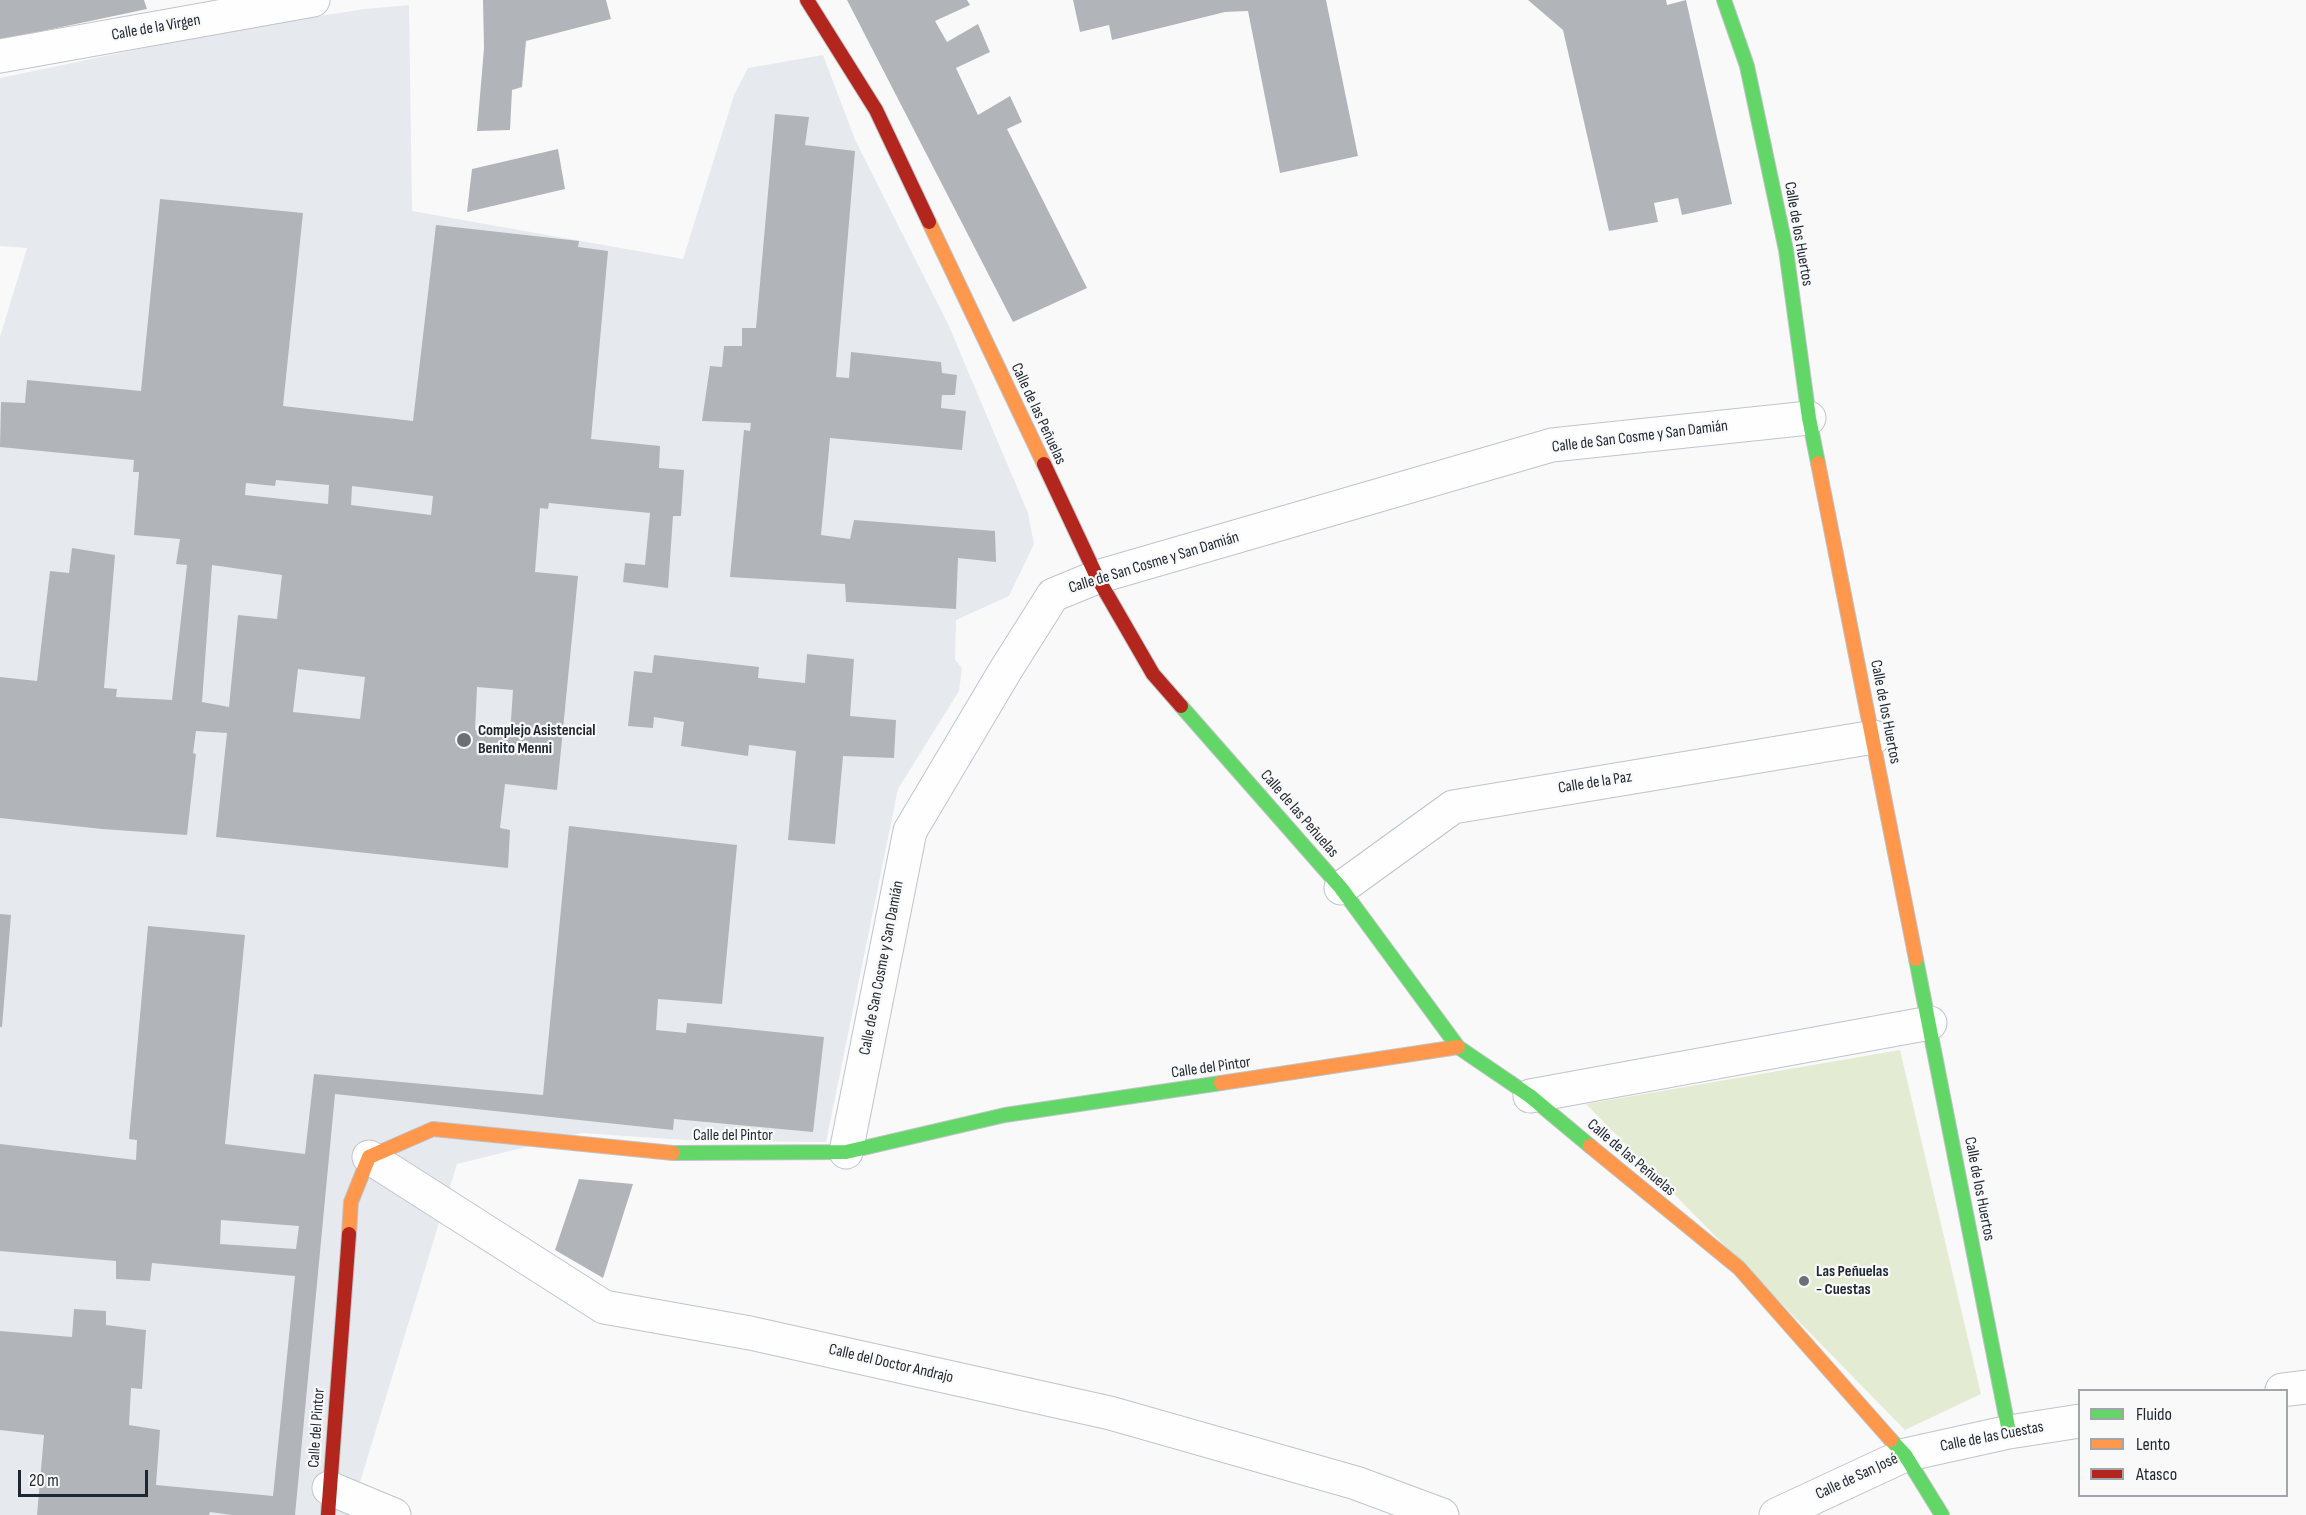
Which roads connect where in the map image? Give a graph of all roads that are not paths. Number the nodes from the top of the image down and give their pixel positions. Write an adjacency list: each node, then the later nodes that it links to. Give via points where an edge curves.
1 (313, 0): 4 (street, Calle de la Virgen)
2 (807, 0): 6 (street, Calle de las Peñuelas, via 876,110)
3 (1724, 0): 5 (street, Calle de los Huertos, via 1746,66 1786,250)
4 (0, 56)
5 (1809, 418): 6 (street, Calle de San Cosme y San Damián, via 1552,445); 7 (street, Calle de los Huertos)
6 (1096, 577): 8 (street, Calle de las Peñuelas, via 1153,674); 12 (street, Calle de San Cosme y San Damián, via 1053,595 910,831)
7 (1874, 737): 8 (street, Calle de la Paz, via 1453,807); 9 (street, Calle de los Huertos)
8 (1341, 888): 10 (street, Calle de las Peñuelas)
9 (1929, 1023): 11 (street); 17 (street, Calle de los Huertos)
10 (1458, 1047): 11 (street, Calle de las Peñuelas); 12 (street, Calle del Pintor, via 1005,1115)
11 (1530, 1096): 18 (street, Calle de las Peñuelas, via 1739,1268)
12 (846, 1152): 13 (street, Calle del Pintor, via 671,1153 433,1129)
13 (369, 1157): 19 (street, Calle del Pintor, via 351,1202); 21 (street, Calle del Doctor Andrajo, via 604,1307 750,1333 1110,1413 1356,1484)
14 (2306, 1387): 15 (street)
15 (2288, 1389)
16 (2078, 1421): 17 (street, Calle de las Cuestas)
17 (2010, 1432): 18 (street, Calle de las Cuestas)
18 (1905, 1455): 22 (street, Calle de San José); 23 (street, Calle de las Peñuelas)
19 (329, 1501): 20 (street)
20 (394, 1515)
21 (1442, 1515)
22 (1776, 1515)
23 (1942, 1515)

